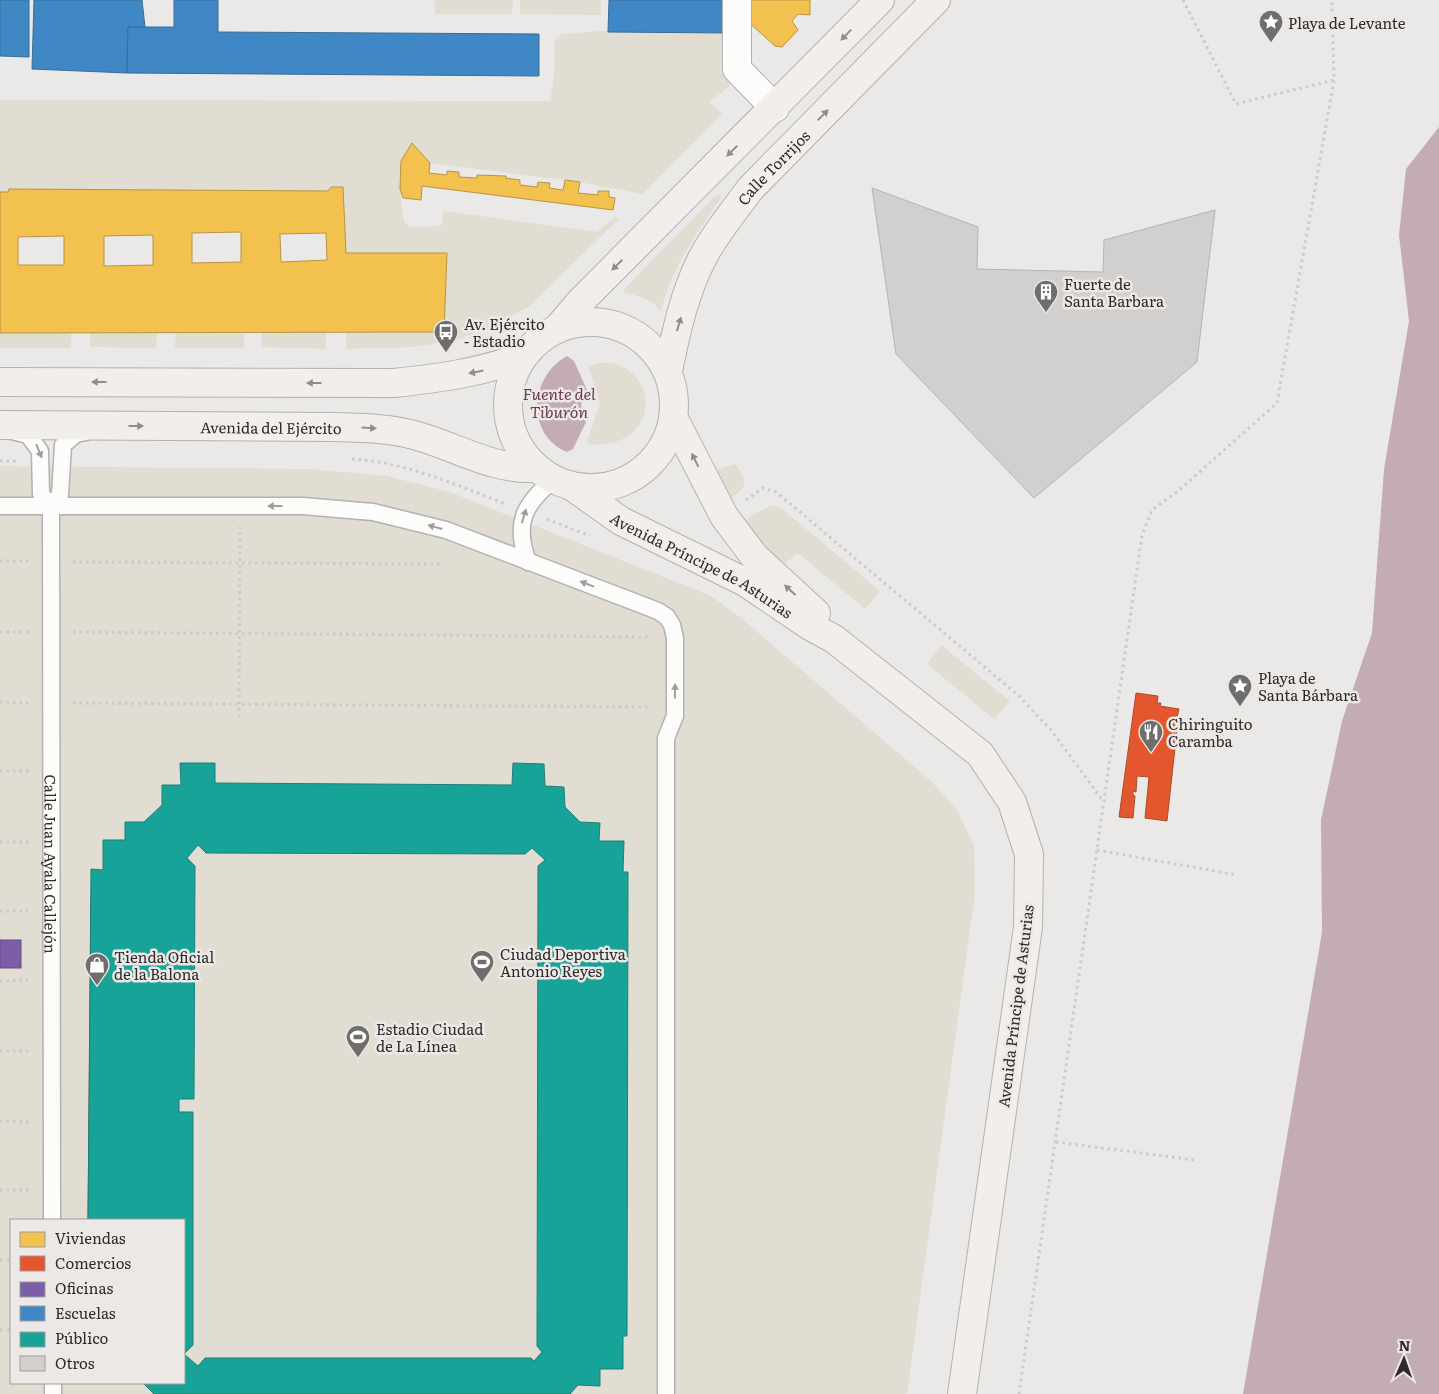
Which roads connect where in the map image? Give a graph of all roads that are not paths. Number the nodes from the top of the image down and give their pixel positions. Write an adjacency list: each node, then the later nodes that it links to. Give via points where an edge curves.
1 (737, 0): 4 (street, via 737,69)
2 (880, 0): 4 (main road, one-way to 4)
3 (936, 0): 7 (main road, Calle Torrijos, one-way to 3, via 688,292 704,255 731,215 750,189)
4 (775, 108): 5 (main road, one-way to 5, via 580,302)
5 (557, 329): 6 (main road, via 538,340); 7 (main road, via 578,323 605,323 625,329 654,350)
6 (522, 357): 8 (main road, one-way to 8, via 490,369 394,383); 12 (main road, via 512,376 508,395 511,431 518,445)
7 (668, 371): 9 (main road, via 674,393)
8 (0, 382)
9 (674, 419): 12 (main road, via 665,445 636,476 600,488); 16 (main road, Avenida Príncipe de Asturias, one-way to 9, via 818,615 754,556 724,516)
10 (0, 426): 11 (main road, Avenida del Ejército); 14 (lane, one-way to 14, via 28,435 35,442 42,461 41,494)
11 (103, 426): 12 (main road, Avenida del Ejército, one-way to 12, via 387,429 415,435 494,464); 14 (lane, via 76,434 63,445 60,495)
12 (554, 478): 15 (lane, one-way to 12, via 520,534 522,520 531,500); 16 (main road, Avenida Príncipe de Asturias, via 621,522 745,582)
13 (0, 506): 14 (lane)
14 (51, 506): 15 (lane, one-way to 14, via 446,530 404,518 336,508); 17 (lane, Calle Juan Ayala Callejón)
15 (528, 562): 18 (lane, one-way to 15, via 666,738 672,728 675,707 676,638 667,617 658,611)
16 (834, 639): 19 (main road, Avenida Príncipe de Asturias, via 980,754 1012,802 1029,854 1028,927)
17 (52, 1219)
18 (666, 1394)
19 (962, 1394)

